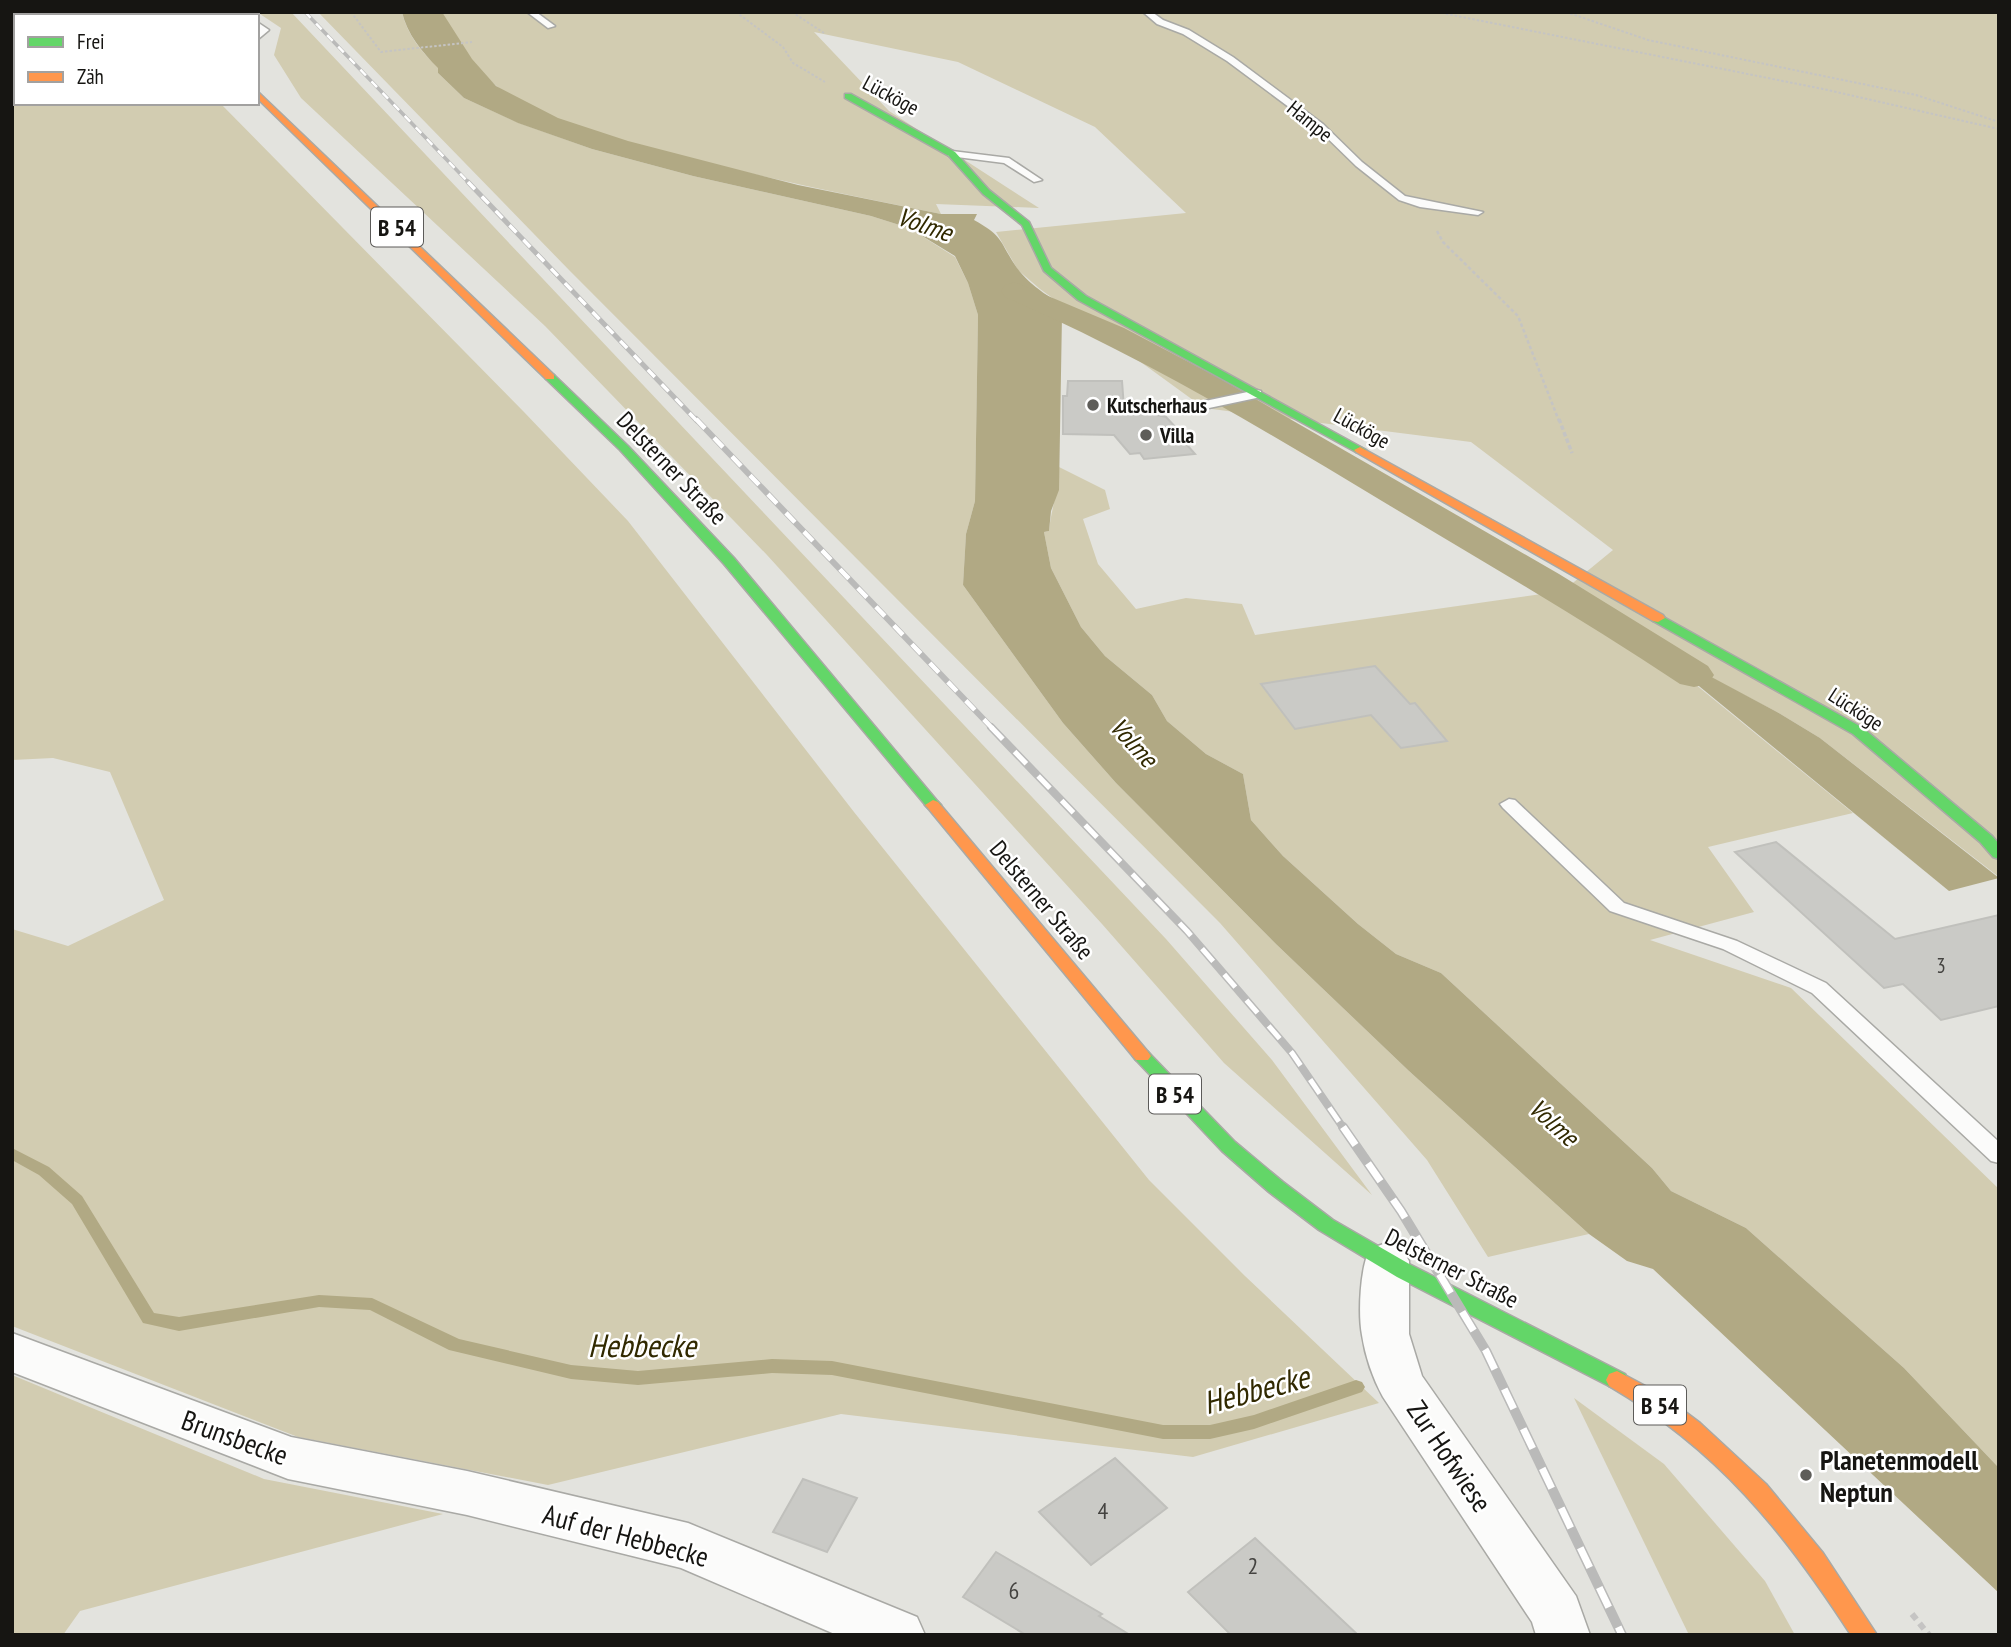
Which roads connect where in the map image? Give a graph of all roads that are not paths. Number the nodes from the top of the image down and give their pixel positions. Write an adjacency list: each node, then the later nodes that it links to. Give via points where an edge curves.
1 (531, 12): 3 (lane)
2 (1147, 12): 8 (lane, Hampe, via 1230,59 1320,126 1402,198)
3 (551, 26)
4 (259, 95): 14 (main road, Delsterner Straße / B 54, via 624,448 729,561 1169,1088 1219,1141 1281,1194)
5 (849, 96): 6 (main road, Lücköge)
6 (952, 154): 7 (lane, via 1006,160); 9 (main road, Lücköge, via 986,192 1026,224 1047,269 1082,298)
7 (1037, 180)
8 (1478, 212)
9 (1257, 394): 10 (lane); 12 (main road, Lücköge, via 1857,731)
10 (1209, 404)
11 (1509, 804): 13 (lane, via 1617,907 1730,945 1819,988)
12 (1999, 854)
13 (1999, 1155)
14 (1386, 1261): 18 (street, Zur Hofwiese, via 1385,1334 1400,1383 1557,1613); 19 (main road, Delsterner Straße / B 54, via 1657,1403 1707,1440 1759,1491 1810,1552)
15 (12, 1352): 16 (street, Brunsbecke, via 288,1458)
16 (467, 1493): 17 (street, Auf der Hebbecke, via 688,1546)
17 (898, 1635)
18 (1563, 1635)
19 (1865, 1635)

